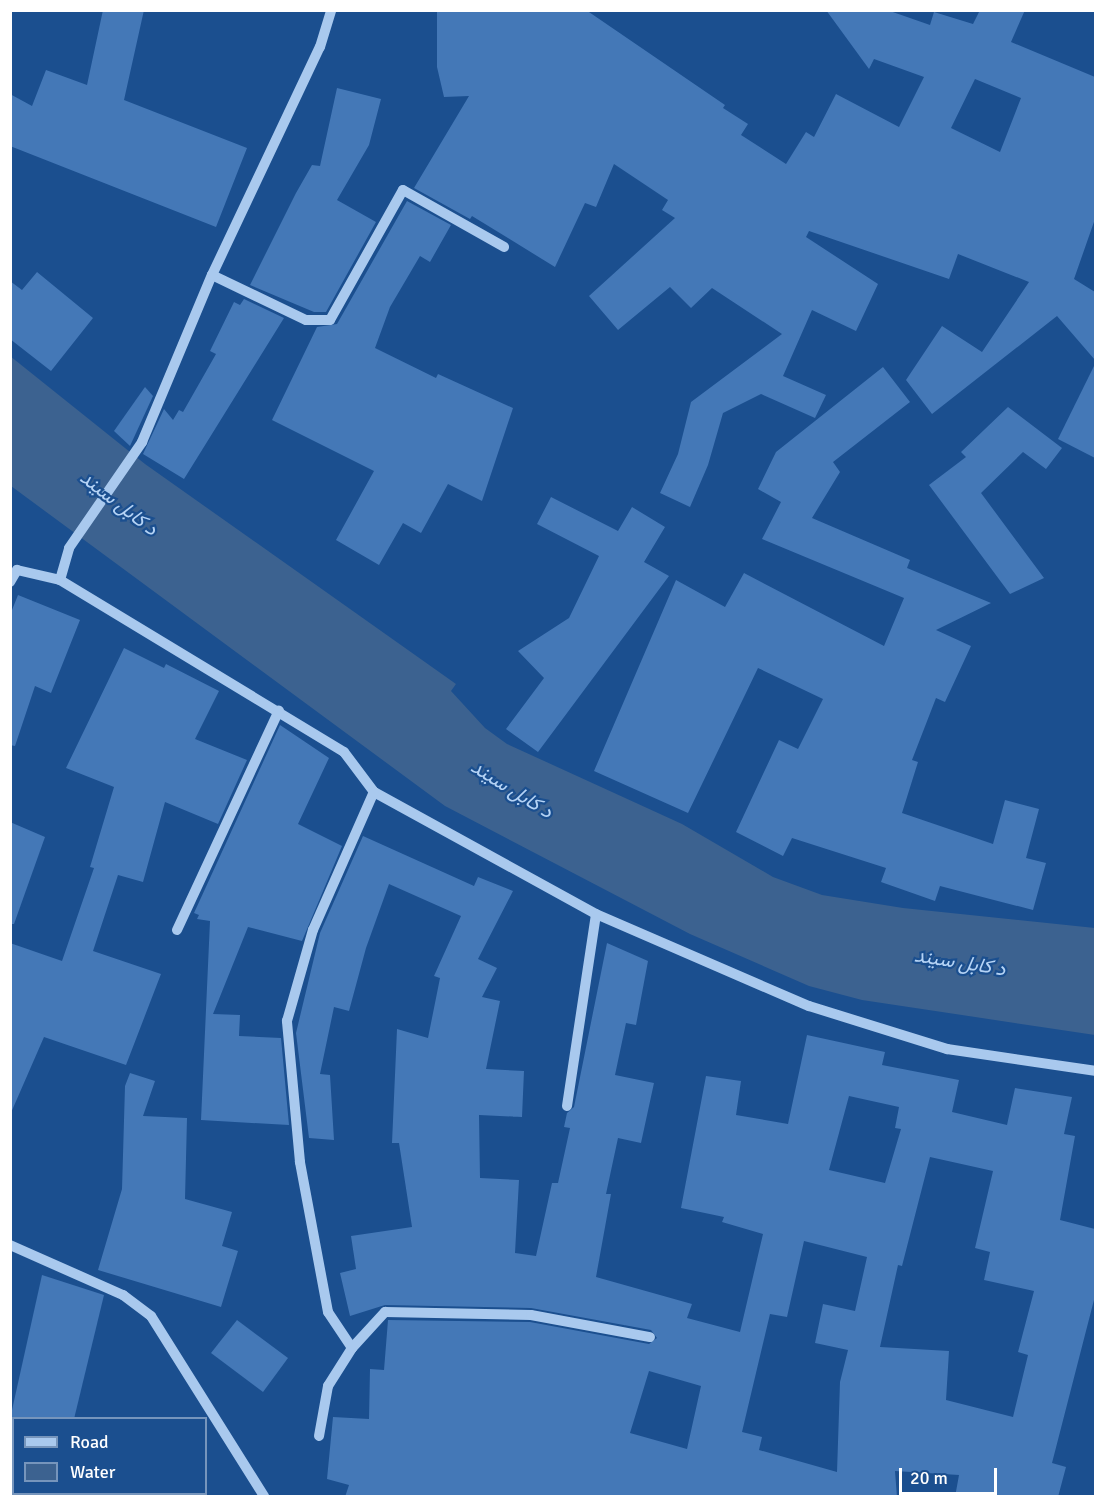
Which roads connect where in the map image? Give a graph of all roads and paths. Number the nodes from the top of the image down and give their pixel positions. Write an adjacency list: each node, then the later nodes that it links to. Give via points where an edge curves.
1 (331, 10): 3 (street, via 320,47)
2 (504, 247): 3 (street, via 403,190 330,320 306,320)
3 (212, 275): 4 (street, via 142,442 69,548)
4 (60, 580): 5 (street, via 17,570); 6 (street)
5 (10, 582)
6 (279, 710): 7 (street, via 344,752); 9 (street)
7 (374, 792): 8 (street); 14 (street, via 314,930 287,1022 300,1162 328,1312)
8 (596, 914): 10 (street, via 808,1006 947,1050); 11 (street)
9 (177, 930)
10 (1095, 1071)
11 (567, 1106)
12 (10, 1245): 16 (street, via 123,1295 151,1316)
13 (650, 1337): 14 (street, via 531,1315 385,1312)
14 (352, 1348): 15 (street, via 327,1386)
15 (319, 1436)
16 (264, 1497)

